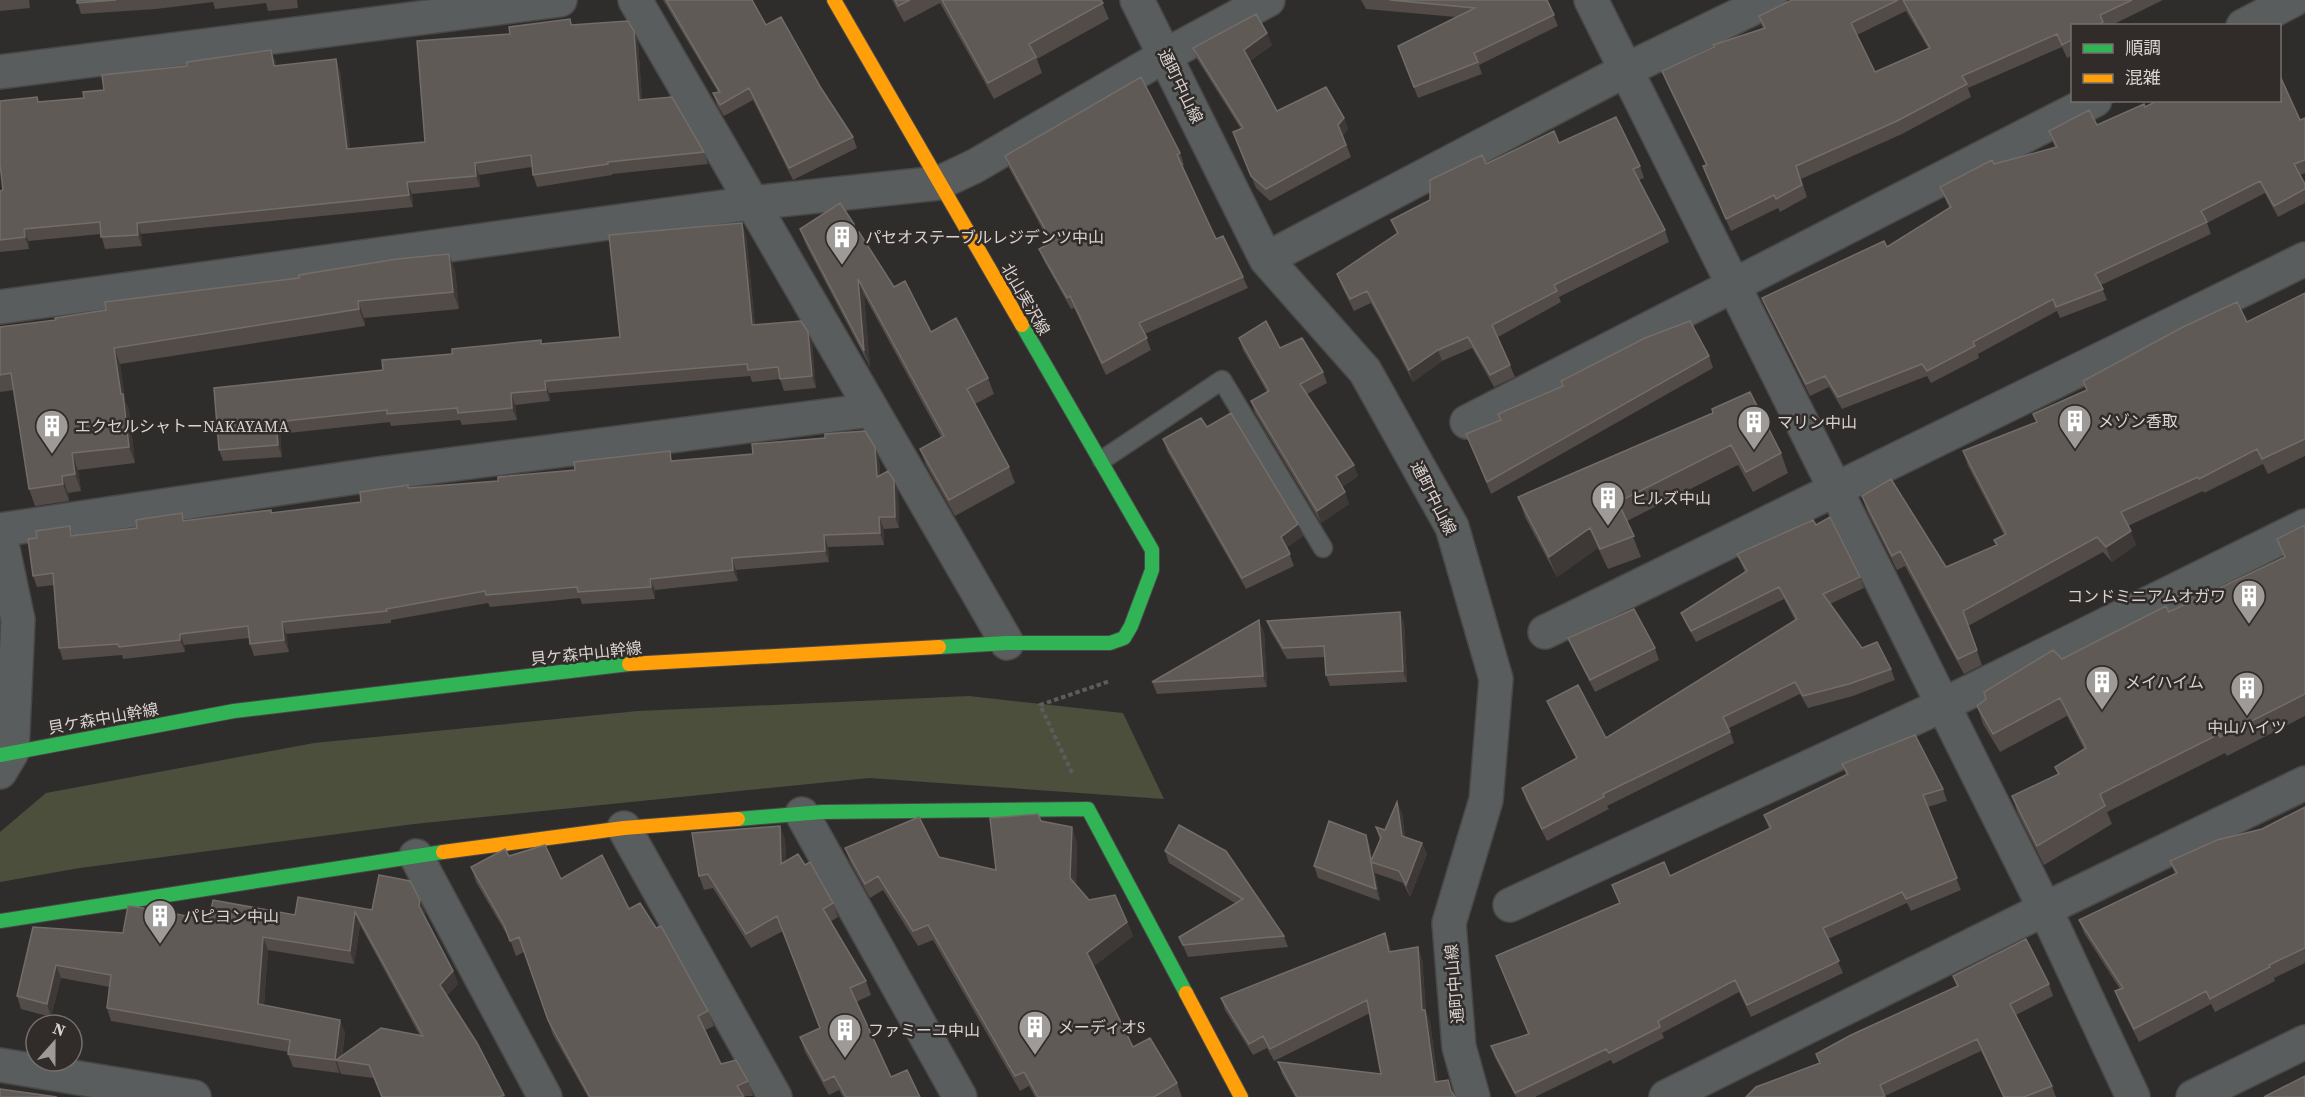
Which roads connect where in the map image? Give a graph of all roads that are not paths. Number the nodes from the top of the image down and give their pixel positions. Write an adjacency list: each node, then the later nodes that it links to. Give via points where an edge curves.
1 (560, 0): 12 (street)
2 (635, 0): 15 (street)
3 (834, 0): 14 (street, 北山実沢線)
4 (1137, 0): 10 (street, 通町中山線)
5 (1268, 0): 10 (street)
6 (1591, 0): 11 (street)
7 (1770, 0): 11 (street)
8 (2293, 0): 9 (street)
9 (2246, 24)
10 (1166, 56): 14 (street); 16 (street, 通町中山線)
11 (1626, 70): 16 (street); 18 (street)
12 (0, 72)
13 (2091, 102): 18 (street)
14 (939, 183): 15 (street); 22 (street, 北山実沢線)
15 (752, 203): 19 (street); 20 (street)
16 (1266, 259): 47 (street, 通町中山線, via 1365,371 1452,527 1496,679 1486,800 1449,922 1459,1047)
17 (2305, 259): 23 (street)
18 (1733, 284): 21 (street); 23 (street)
19 (0, 307)
20 (872, 410): 25 (street, via 377,474); 30 (street)
21 (1467, 422)
22 (1102, 460): 27 (lane, via 1222,380); 28 (street, 北山実沢線, via 1152,550 1152,570)
23 (1836, 491): 29 (street); 31 (street)
24 (2305, 526): 31 (street)
25 (0, 530)
26 (0, 535): 32 (street, via 18,620)
27 (1323, 548)
28 (1146, 588): 30 (street, 貝ケ森中山幹線, via 1124,638 1110,643)
29 (1545, 632)
30 (1007, 643): 32 (street, 貝ケ森中山幹線, via 604,665 234,711)
31 (1943, 705): 37 (street); 38 (street)
32 (4, 760)
33 (2305, 783): 38 (street)
34 (802, 814): 35 (street); 45 (street); 46 (street, via 1088,809)
35 (624, 828): 36 (street); 44 (street)
36 (416, 856): 39 (street); 43 (street)
37 (1510, 905)
38 (2045, 909): 48 (street); 49 (street)
39 (0, 921)
40 (2305, 1042): 50 (street)
41 (0, 1065): 42 (street)
42 (194, 1097)
43 (545, 1097)
44 (775, 1097)
45 (960, 1097)
46 (1240, 1097)
47 (1473, 1097)
48 (1666, 1097)
49 (2133, 1097)
50 (2193, 1097)

